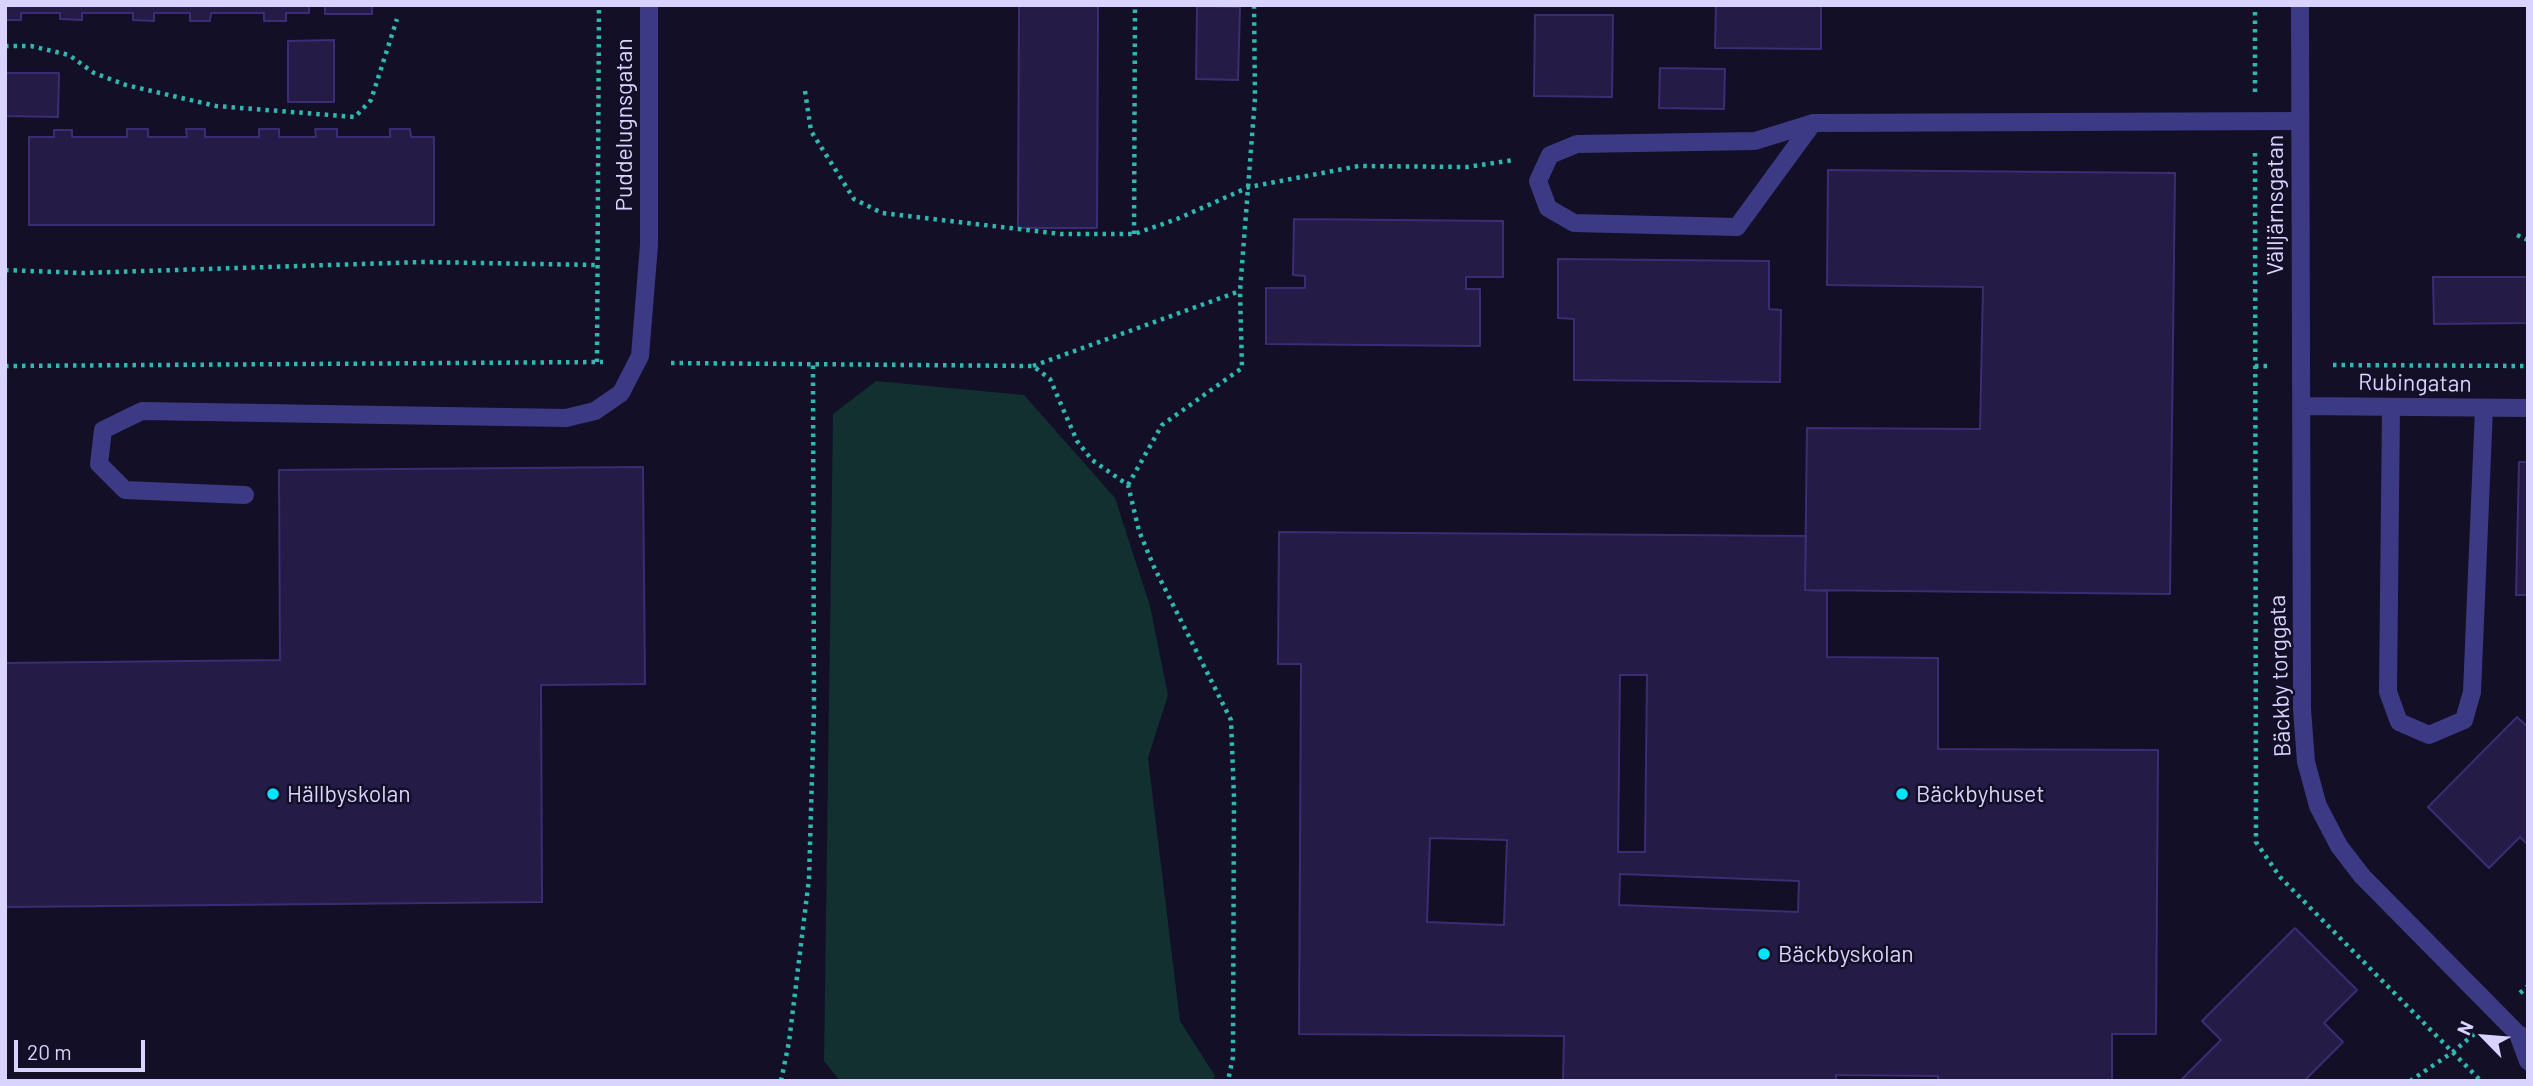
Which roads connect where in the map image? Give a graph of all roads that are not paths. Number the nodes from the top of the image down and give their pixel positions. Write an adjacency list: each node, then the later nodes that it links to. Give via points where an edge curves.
1 (649, 5): 9 (street, Puddelugnsgatan, via 649,245 640,356 621,393 594,411 566,418 142,411 103,430 99,464 125,490)
2 (2300, 5): 3 (street, Välljärnsgatan)
3 (2300, 121): 4 (street); 5 (street, Välljärnsgatan)
4 (1813, 123): 4 (street, via 1755,141 1577,144 1550,155 1538,181 1548,208 1574,223 1737,227)
5 (2301, 406): 6 (street, Rubingatan); 10 (street, Bäckby torggata, via 2302,709 2305,762 2318,806 2339,846 2362,876)
6 (2391, 407): 7 (street, Rubingatan); 7 (street, via 2388,692 2399,722 2429,735 2464,720 2472,692)
7 (2484, 408): 8 (street, Rubingatan)
8 (2528, 408)
9 (245, 495)
10 (2523, 1036): 11 (street, Bäckby torggata)
11 (2528, 1061)

